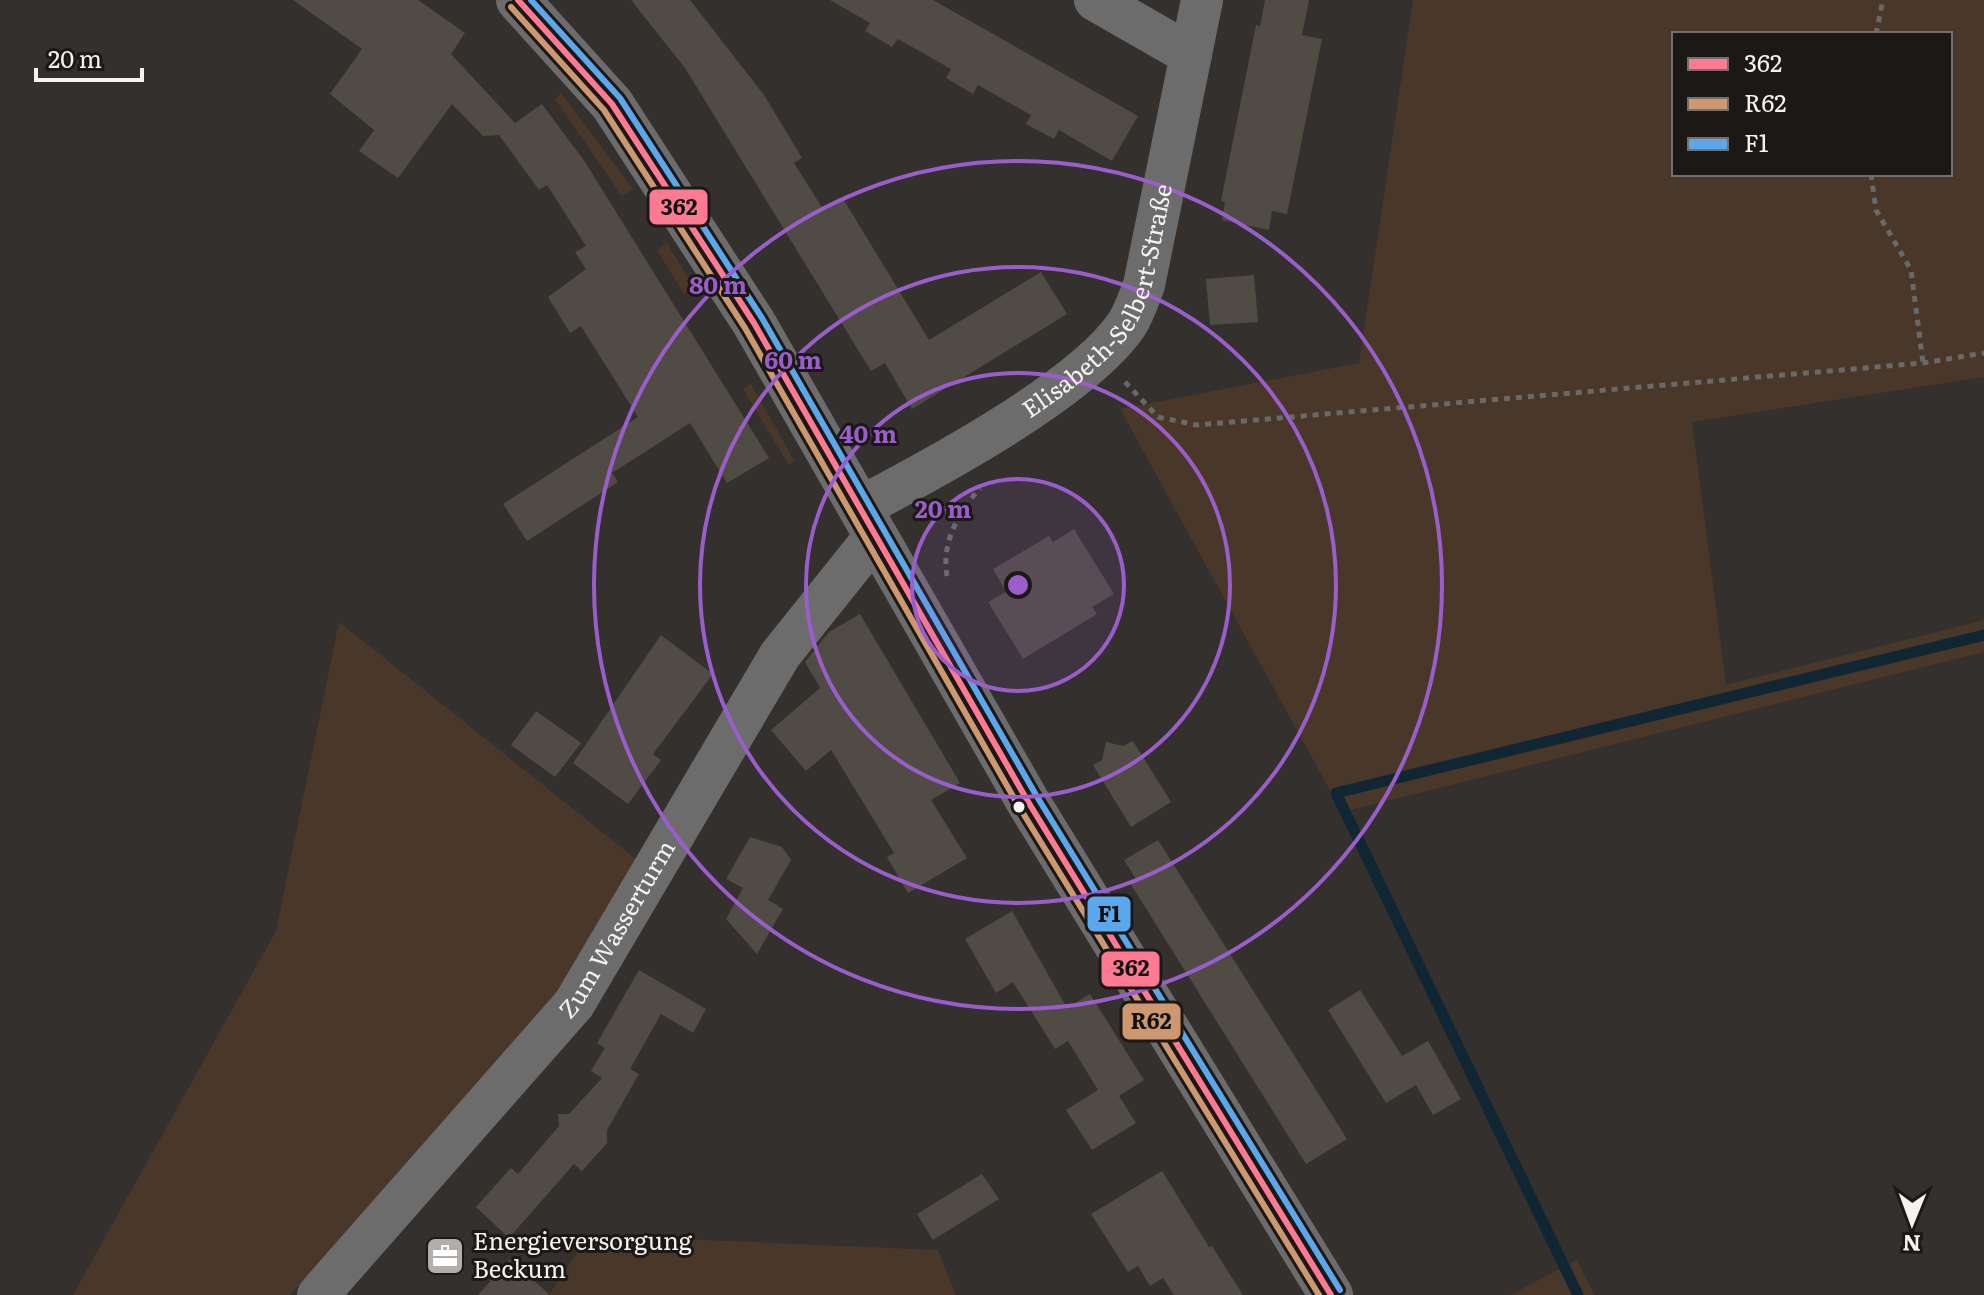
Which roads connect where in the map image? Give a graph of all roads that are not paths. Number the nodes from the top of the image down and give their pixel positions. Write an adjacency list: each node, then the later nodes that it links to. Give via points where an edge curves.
1 (518, 0): 5 (street, via 612,104 754,323)
2 (1095, 0): 4 (street)
3 (1202, 0): 4 (street, Elisabeth-Selbert-Straße)
4 (1191, 55): 5 (street, Elisabeth-Selbert-Straße, via 1144,285 1128,323 1100,355)
5 (869, 521): 6 (street, Zum Wasserturm, via 780,655 574,1004); 7 (street, via 1027,800)
6 (318, 1295)
7 (1331, 1295)

